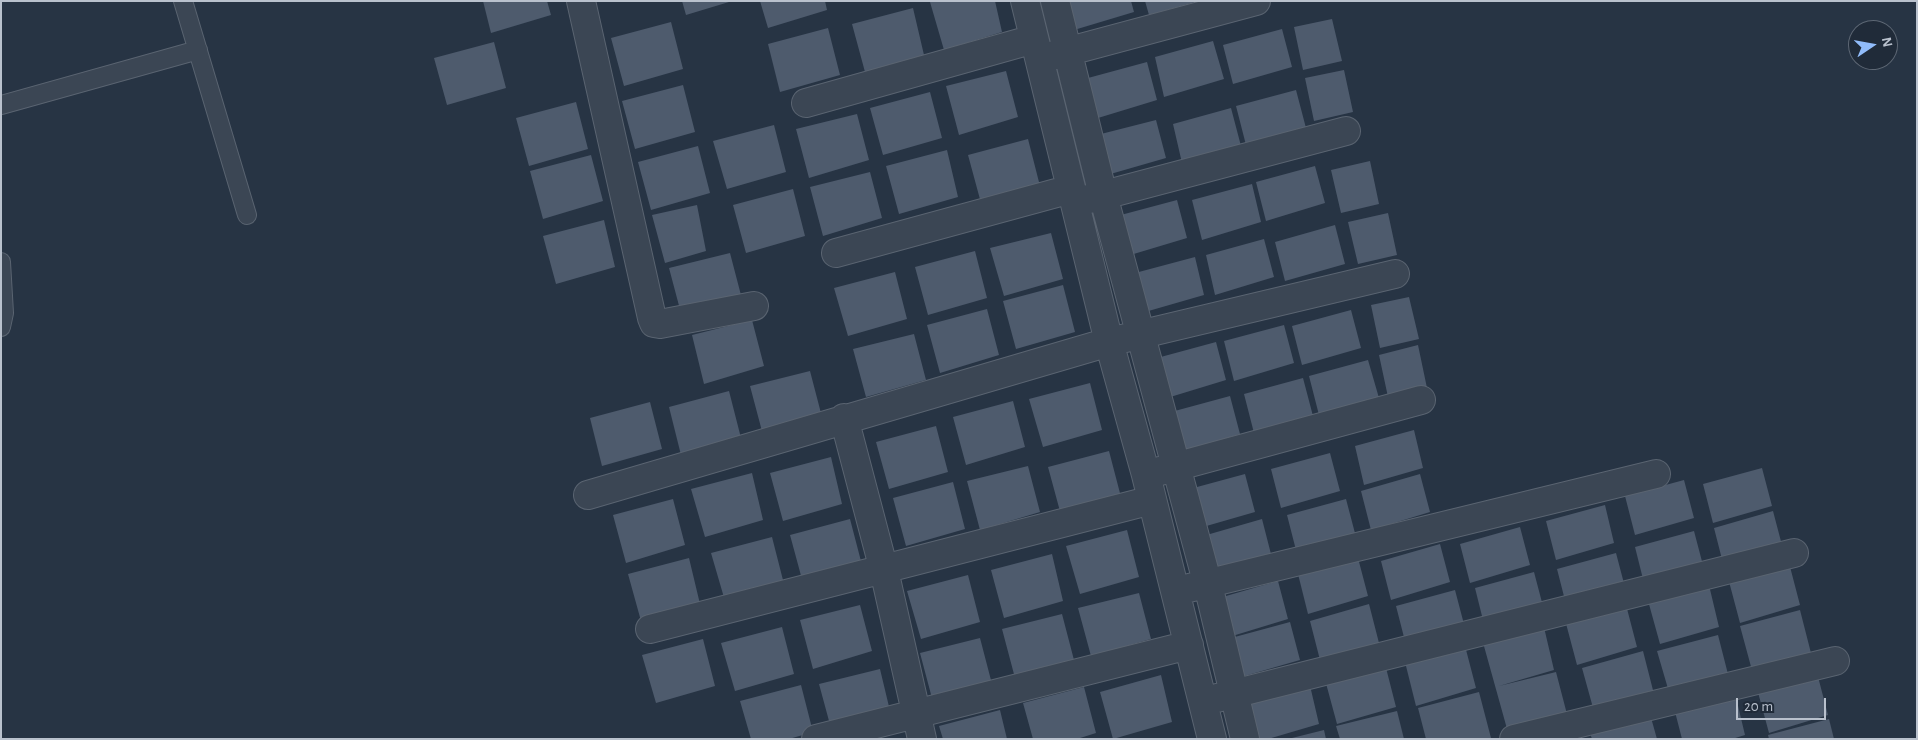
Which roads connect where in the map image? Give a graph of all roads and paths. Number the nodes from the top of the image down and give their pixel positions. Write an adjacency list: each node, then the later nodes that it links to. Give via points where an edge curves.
1 (183, 1): 7 (lane)
2 (581, 1): 18 (street, via 654,322 660,324)
3 (1026, 1): 6 (street)
4 (1055, 1): 8 (street)
5 (1256, 1): 8 (street)
6 (1037, 49): 8 (street); 9 (street); 13 (street)
7 (198, 50): 10 (lane); 14 (lane)
8 (1068, 53): 12 (street)
9 (806, 103)
10 (1, 105)
11 (1346, 131): 12 (street)
12 (1103, 195): 13 (street); 20 (street)
13 (1072, 196): 15 (street); 21 (street)
14 (247, 215)
15 (836, 253)
16 (1, 262): 19 (lane, via 4,313)
17 (1395, 274): 20 (street)
18 (754, 306)
19 (1, 327)
20 (1140, 334): 21 (street); 24 (street)
21 (1109, 342): 23 (street); 26 (street)
22 (1421, 400): 24 (street)
23 (844, 418): 27 (street); 29 (street)
24 (1176, 465): 26 (street); 30 (street)
25 (1656, 474): 30 (street)
26 (1149, 488): 29 (street); 31 (street)
27 (588, 495)
28 (1794, 552): 35 (street)
29 (884, 570): 32 (street); 37 (street)
30 (1208, 585): 31 (street); 35 (street)
31 (1176, 591): 33 (street)
32 (650, 629)
33 (1189, 645): 36 (street); 37 (street)
34 (1834, 661): 41 (street)
35 (1235, 693): 36 (street); 40 (street)
36 (1203, 701): 39 (street)
37 (919, 726): 38 (street)
38 (816, 739)
39 (1212, 739)
40 (1245, 739)
41 (1514, 739)

